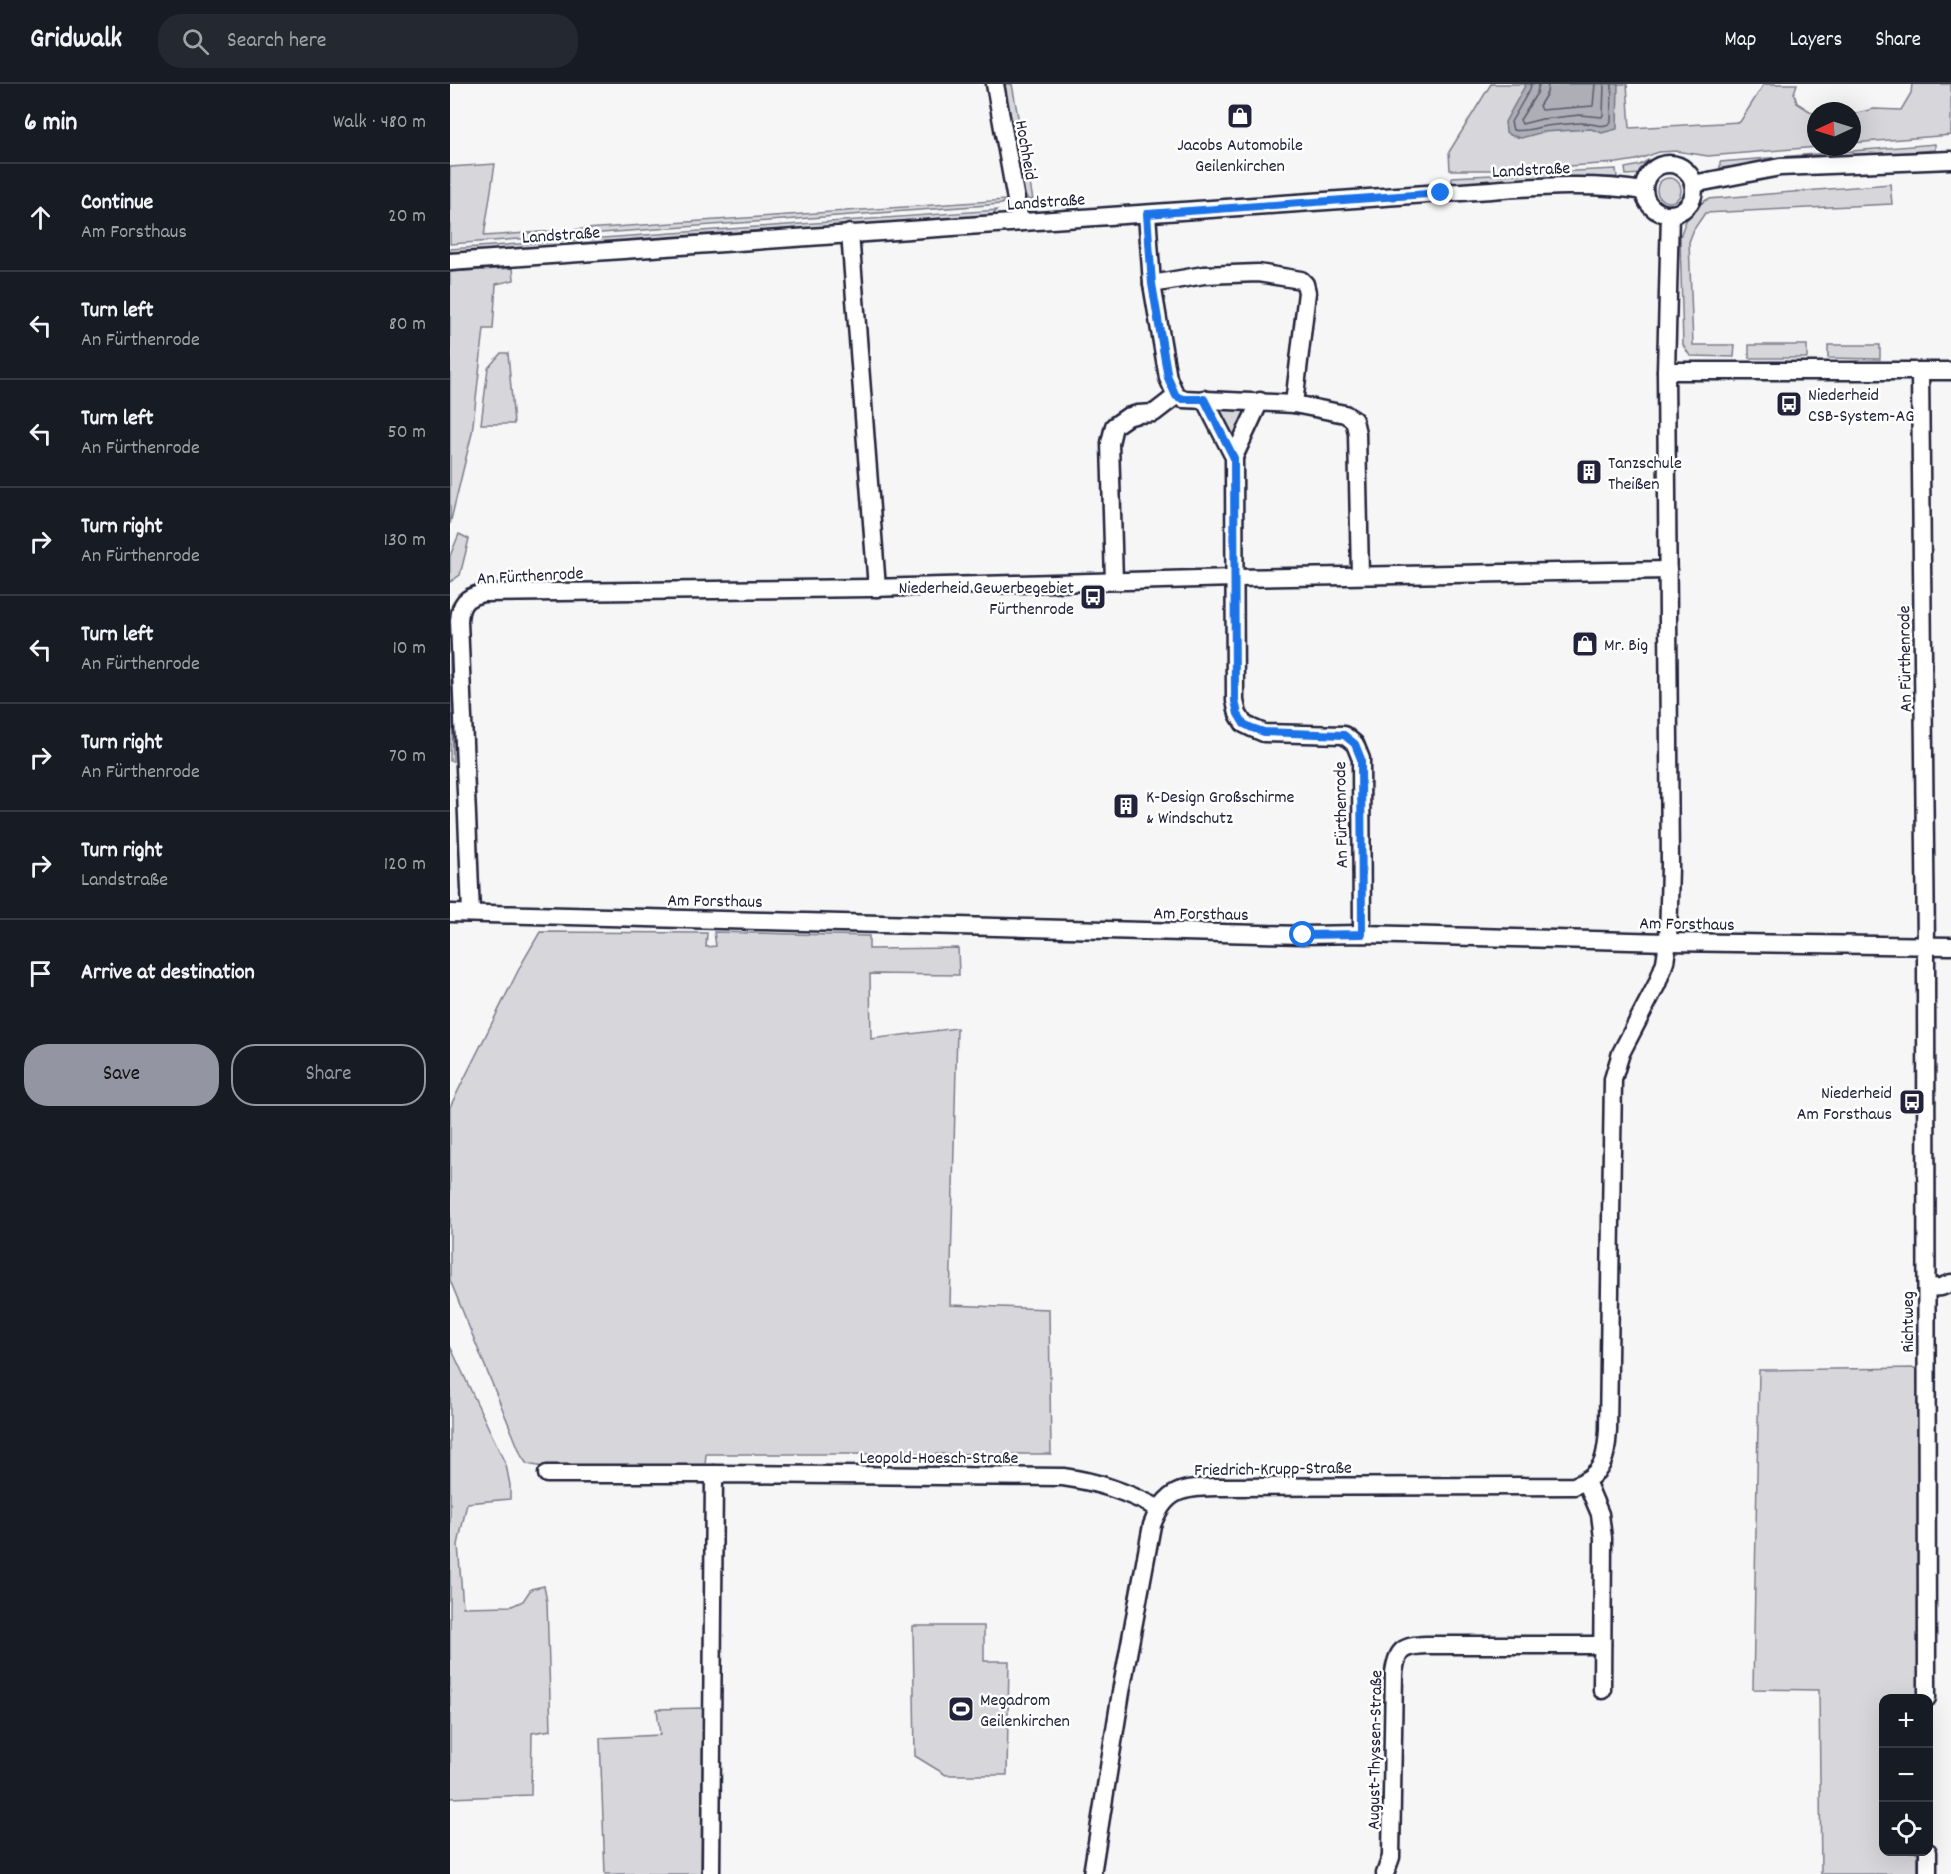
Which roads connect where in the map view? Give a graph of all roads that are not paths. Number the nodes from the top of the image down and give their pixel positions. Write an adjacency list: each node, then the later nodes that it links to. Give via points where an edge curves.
1 (995, 84): 7 (street, Hochheid)
2 (1951, 159): 3 (street, via 1780,167)
3 (1693, 184): 4 (street, via 1683,168 1665,164 1650,173); 6 (street, via 1686,207)
4 (1644, 191): 5 (street, Landstraße, via 1572,186); 6 (street, via 1652,208)
5 (1147, 214): 7 (street, Landstraße); 10 (street)
6 (1670, 214): 11 (street)
7 (1020, 222): 8 (street, Landstraße)
8 (850, 233): 9 (street, Landstraße); 23 (street)
9 (450, 262)
10 (1152, 284): 14 (street, via 1168,378); 17 (street, via 1204,274 1258,273 1301,280 1307,292)
11 (1666, 371): 13 (street); 19 (street)
12 (1951, 371): 13 (street)
13 (1920, 372): 28 (street, An Fürthenrode)
14 (1176, 396): 15 (street); 22 (street, via 1154,413 1127,417 1114,426 1110,443)
15 (1204, 399): 16 (street); 18 (street, An Fürthenrode)
16 (1260, 401): 17 (street); 18 (street, An Fürthenrode)
17 (1294, 404): 20 (street, via 1345,414 1354,420)
18 (1234, 458): 21 (street, An Fürthenrode)
19 (1668, 570): 20 (street, An Fürthenrode); 27 (street)
20 (1360, 575): 21 (street, An Fürthenrode)
21 (1235, 578): 22 (street, An Fürthenrode); 26 (street, An Fürthenrode, via 1235,701 1244,724 1264,732 1344,735 1355,744 1361,759)
22 (1114, 581): 23 (street, An Fürthenrode)
23 (877, 588): 25 (street, An Fürthenrode, via 483,593 465,600 459,621)
24 (450, 913): 25 (street, Am Forsthaus)
25 (471, 913): 26 (street, Am Forsthaus)
26 (1362, 934): 27 (street, Am Forsthaus)
27 (1668, 942): 28 (street, Am Forsthaus); 34 (street, via 1657,984 1612,1079 1608,1430 1606,1458)
28 (1926, 946): 29 (street, Am Forsthaus); 31 (street, Richtweg)
29 (1951, 946)
30 (1951, 1283): 31 (street)
31 (1927, 1288): 38 (street, Richtweg)
32 (547, 1474): 33 (street, Leopold-Hoesch-Straße)
33 (714, 1474): 35 (street, Leopold-Hoesch-Straße, via 1063,1477 1092,1481); 40 (street)
34 (1586, 1481): 35 (street, Friedrich-Krupp-Straße, via 1574,1486 1187,1488 1176,1491); 36 (street, via 1600,1514 1603,1538)
35 (1158, 1508): 41 (street, via 1121,1692)
36 (1602, 1645): 37 (street); 42 (street, August-Thyssen-Straße, via 1426,1645 1401,1650 1394,1673 1391,1857)
37 (1602, 1690)
38 (1928, 1694)
39 (1928, 1856): 43 (street)
40 (711, 1874)
41 (1092, 1874)
42 (1385, 1874)
43 (1928, 1874)

